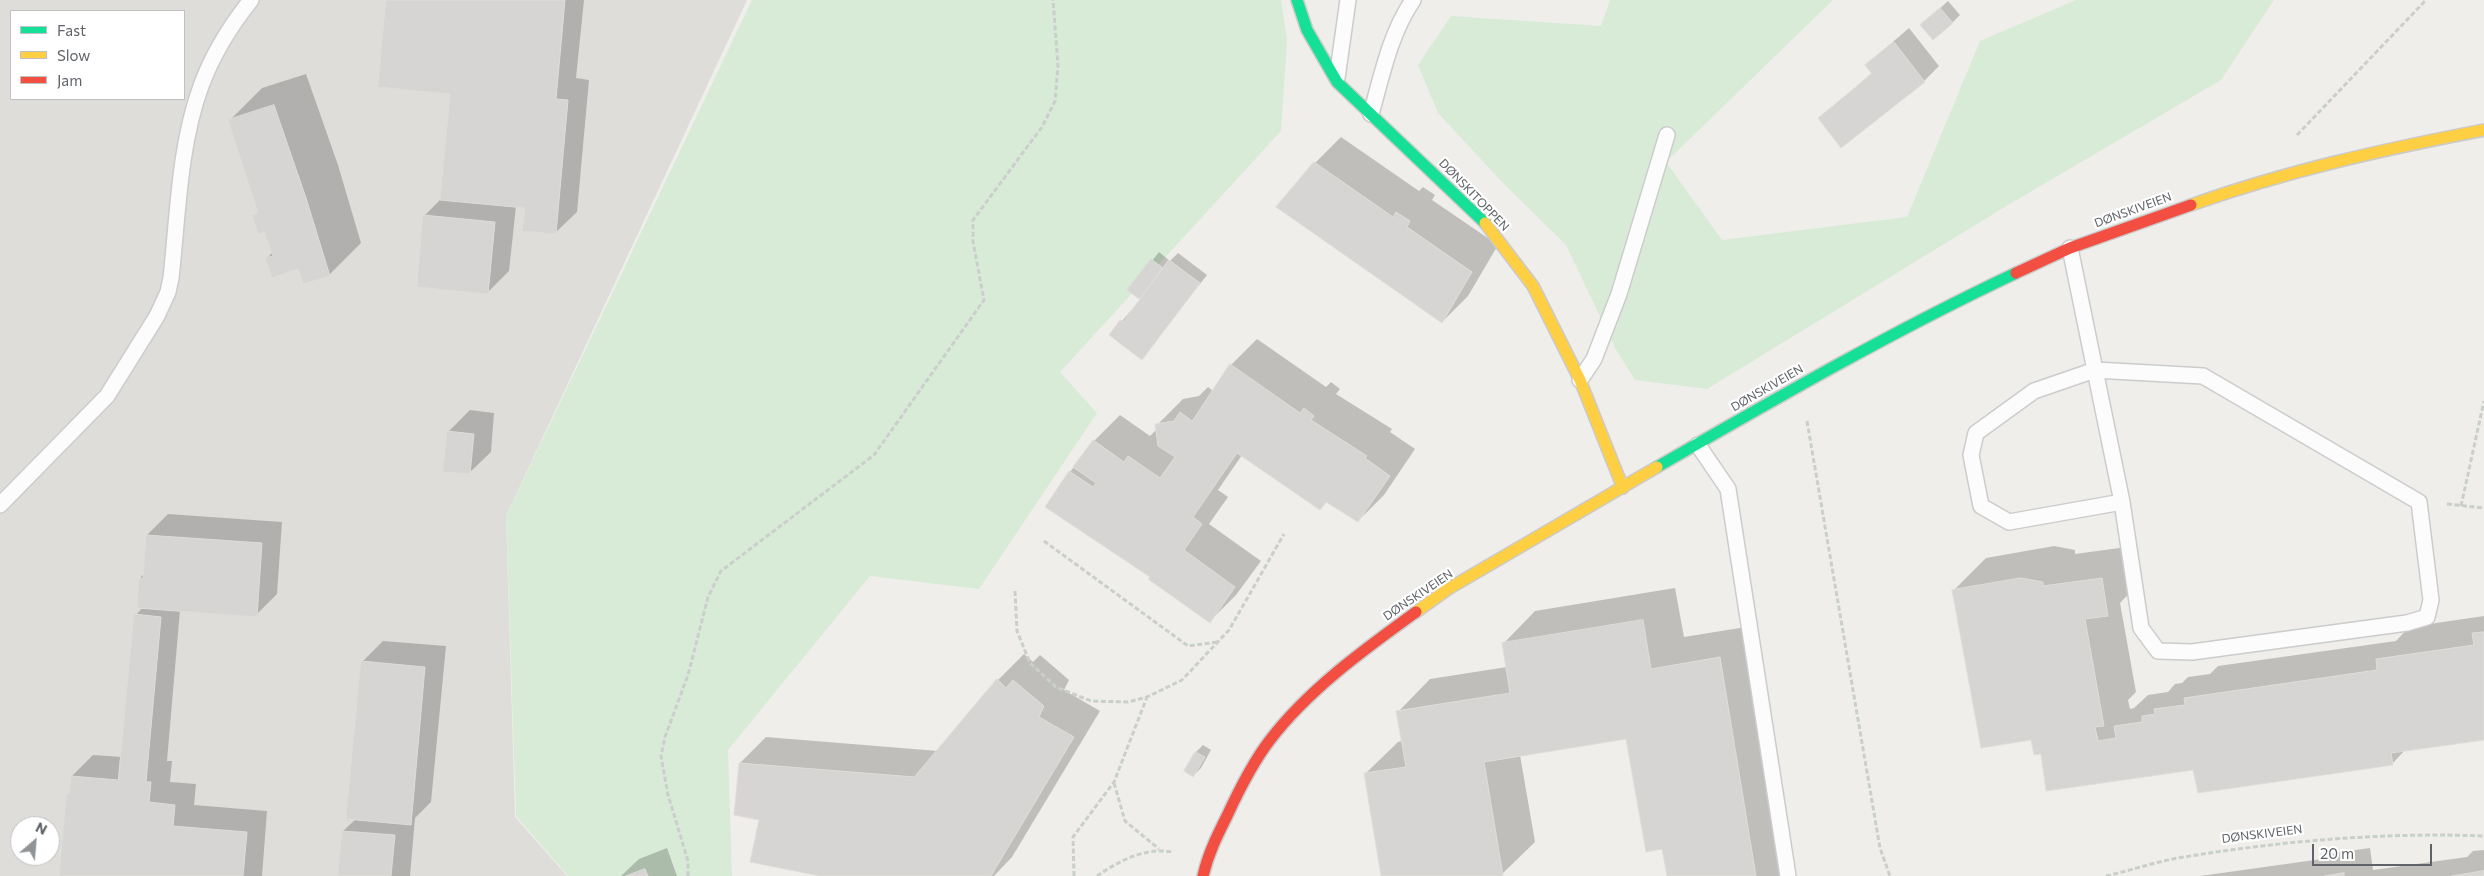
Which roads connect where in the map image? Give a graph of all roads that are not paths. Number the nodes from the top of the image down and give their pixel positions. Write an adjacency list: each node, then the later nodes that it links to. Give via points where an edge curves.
1 (251, 0): 15 (lane, via 222,45 194,108 183,166 171,278 157,316 106,396)
2 (1297, 0): 5 (street, DØNSKITOPPEN, via 1307,30)
3 (1348, 0): 5 (lane)
4 (1413, 0): 6 (lane, via 1391,46)
5 (1337, 82): 6 (street, DØNSKITOPPEN)
6 (1371, 114): 11 (street, DØNSKITOPPEN, via 1492,230 1533,286)
7 (2484, 130): 9 (street, DØNSKIVEIEN, via 2406,145 2251,183)
8 (1667, 135): 11 (lane, via 1618,294 1594,360)
9 (2070, 248): 10 (lane); 12 (street, DØNSKIVEIEN, via 1949,305 1800,384)
10 (2095, 370): 14 (lane); 14 (lane, via 2034,391 1976,433 1971,455 1981,506 2009,522); 14 (lane, via 2204,376 2419,502 2431,600 2427,617 2407,623 2192,652 2158,652 2141,628)
11 (1580, 380): 13 (street, DØNSKITOPPEN)
12 (1698, 445): 13 (street, DØNSKIVEIEN); 17 (lane, via 1728,489)
13 (1622, 488): 16 (street, DØNSKIVEIEN, via 1448,589 1380,638 1311,696 1270,740 1236,796 1207,857)
14 (2122, 502)
15 (0, 505)
16 (1203, 876)
17 (1788, 876)

